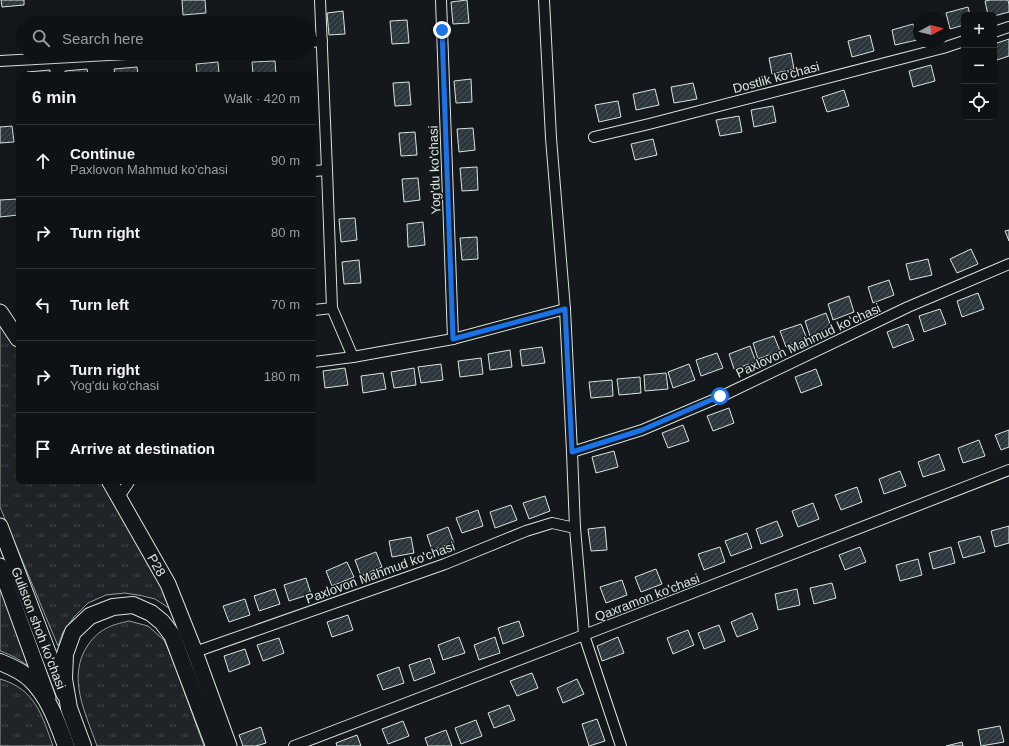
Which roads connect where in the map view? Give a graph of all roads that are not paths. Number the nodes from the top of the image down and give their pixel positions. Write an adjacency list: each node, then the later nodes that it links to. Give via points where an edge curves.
1 (320, 0): 7 (street)
2 (441, 0): 20 (street, Yog'du ko'chasi)
3 (544, 0): 16 (street, via 551,138)
4 (1009, 27): 5 (street)
5 (997, 31)
6 (316, 41): 7 (street)
7 (322, 41): 12 (street)
8 (961, 42): 11 (street, Dostlik ko'chasi)
9 (18, 60): 10 (street)
10 (0, 61)
11 (594, 137)
12 (327, 170): 13 (street); 15 (street)
13 (316, 171)
14 (1009, 264): 23 (street, Paxlovon Mahmud ko'chasi, via 908,307 642,430)
15 (332, 308): 17 (street); 21 (street)
16 (565, 309): 20 (street); 23 (street)
17 (316, 310)
18 (0, 312): 19 (main road)
19 (16, 336)
20 (453, 339): 21 (street)
21 (353, 357): 22 (street)
22 (316, 362)
23 (572, 452): 29 (street)
24 (1009, 470): 31 (street, Qaxramon ko'chasi)
25 (111, 484): 27 (main road, Р28)
26 (129, 484): 27 (street)
27 (119, 497): 32 (main road, Р28, via 168,584)
28 (0, 526): 34 (main road, Guliston shoh ko'chasi)
29 (575, 528): 31 (street); 32 (street, Paxlovon Mahmud ko'chasi, via 552,523 526,531 445,564)
30 (0, 566): 35 (main road, Guliston shoh ko'chasi)
31 (584, 635): 36 (street, Qaxramon ko'chasi); 42 (street)
32 (195, 652): 40 (main road, Р28)
33 (0, 662): 35 (main road, Guliston shoh ko'chasi, via 29,678)
34 (69, 708): 38 (main road, Guliston shoh ko'chasi); 39 (main road, Guliston shoh ko'chasi, via 64,679 65,654 73,632 90,616 113,607 133,605 151,613 172,635)
35 (54, 713): 37 (main road, Guliston shoh ko'chasi)
36 (310, 743): 41 (street, Qaxramon ko'chasi)
37 (66, 746)
38 (83, 746)
39 (214, 746)
40 (229, 746)
41 (294, 746)
42 (621, 746)

